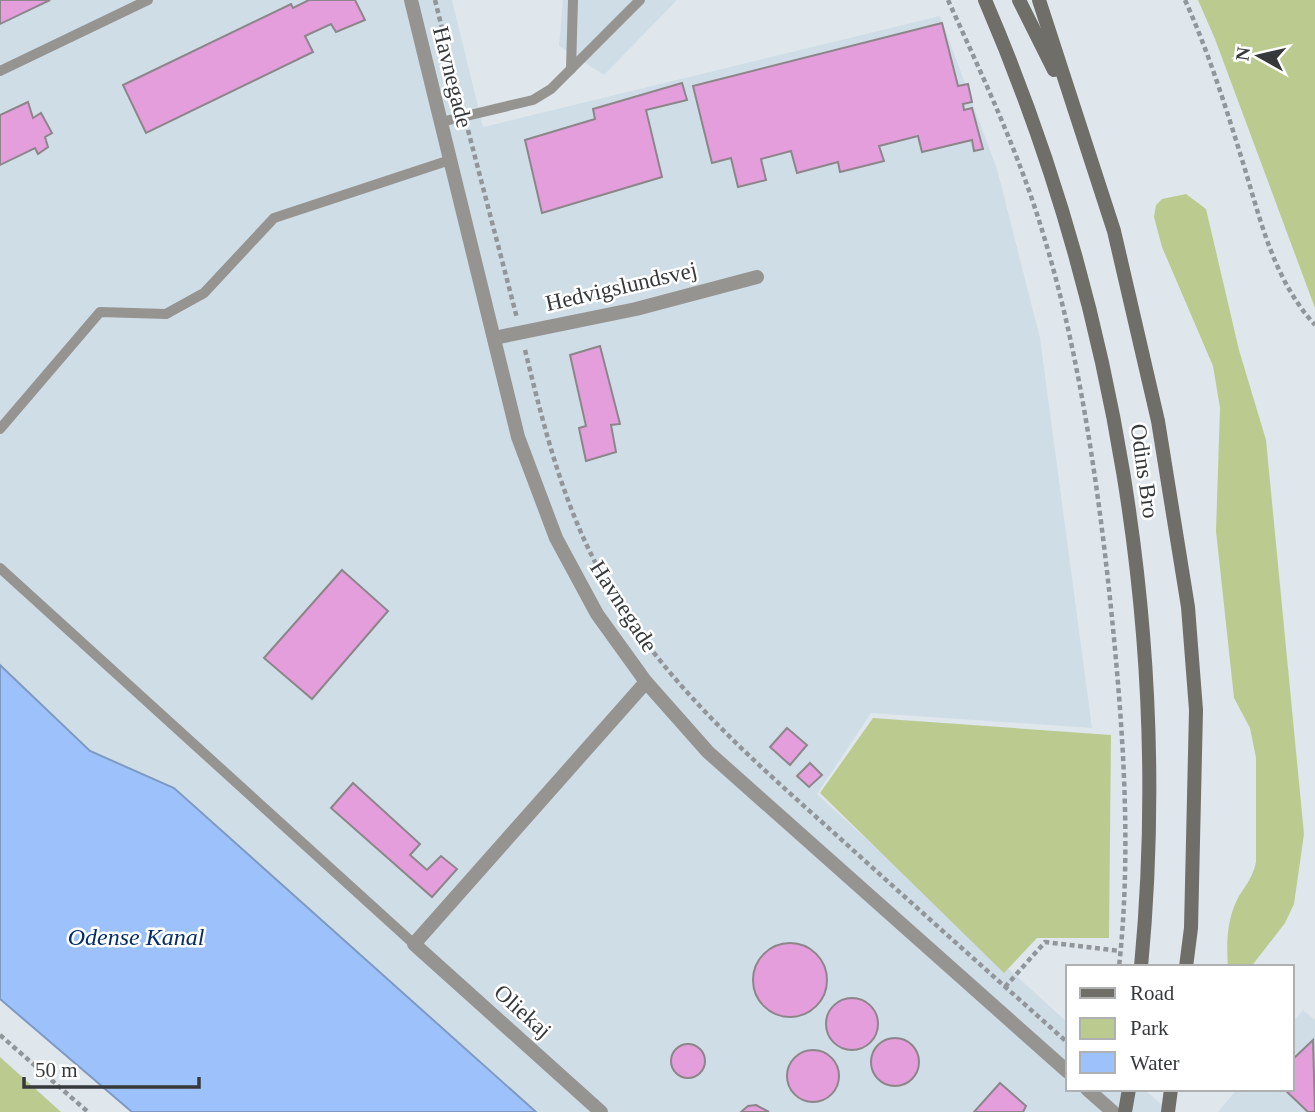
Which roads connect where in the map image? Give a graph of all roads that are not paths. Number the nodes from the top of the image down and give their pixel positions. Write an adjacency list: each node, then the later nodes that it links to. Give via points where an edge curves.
1 (148, 0): 9 (lane)
2 (411, 0): 11 (street, Havnegade)
3 (573, 0): 8 (lane)
4 (640, 0): 8 (lane)
5 (985, 0): 19 (main road, Odins Bro, via 1023,88 1071,234 1116,424 1149,716)
6 (1018, 0): 10 (main road)
7 (1039, 0): 10 (main road, Odins Bro)
8 (570, 69): 11 (lane, via 533,100)
9 (0, 71)
10 (1074, 109): 20 (main road, Odins Bro, via 1114,231 1155,407 1188,607 1196,710)
11 (441, 122): 12 (street, Havnegade)
12 (450, 160): 14 (street, Havnegade); 15 (lane, via 274,218 204,293 166,314 100,312)
13 (757, 277): 14 (street, Hedvigslundsvej, via 636,309)
14 (495, 338): 17 (street, Havnegade, via 518,437 556,538 597,614)
15 (0, 429)
16 (0, 568): 18 (lane)
17 (646, 682): 18 (street); 21 (street, Havnegade, via 708,752)
18 (414, 944): 24 (street, Oliekaj)
19 (1141, 965)
20 (1186, 965)
21 (1066, 1070)
22 (1089, 1091): 25 (street)
23 (1129, 1091): 26 (main road)
24 (601, 1112)
25 (1113, 1112)
26 (1125, 1112)

